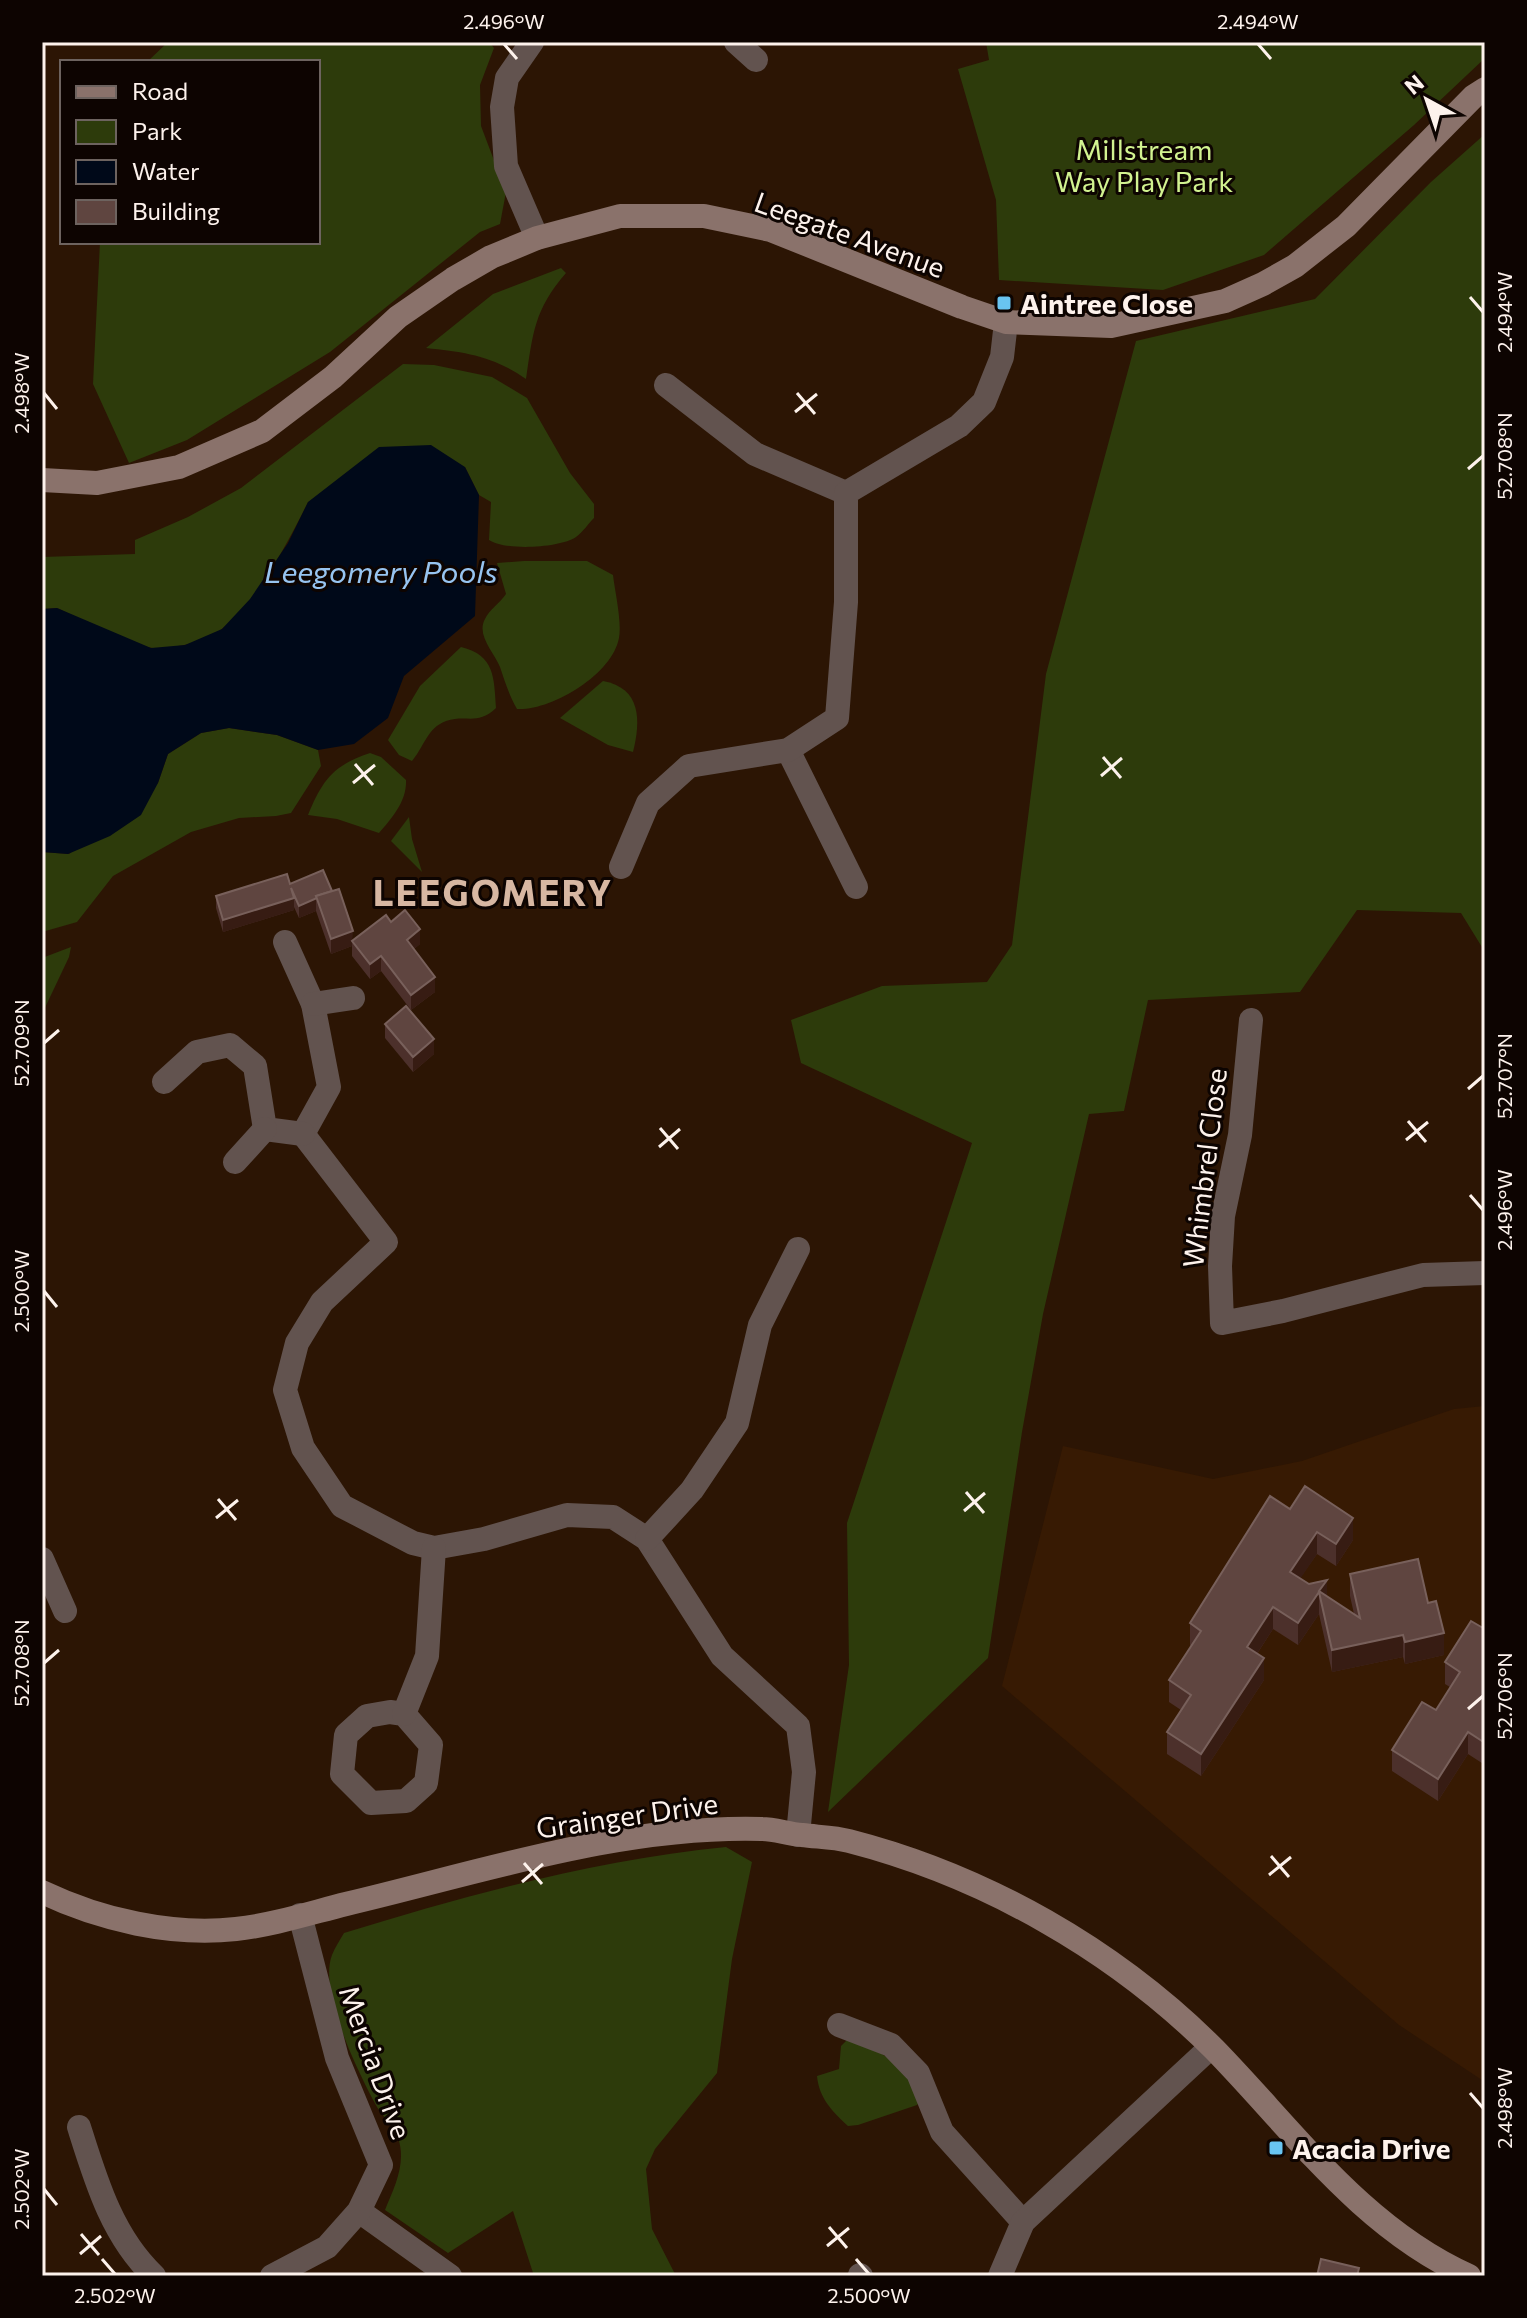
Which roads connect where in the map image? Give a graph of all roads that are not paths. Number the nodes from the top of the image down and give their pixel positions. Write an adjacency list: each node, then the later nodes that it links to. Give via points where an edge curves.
1 (532, 42): 5 (street, via 507,78 502,107 506,166)
2 (736, 42): 3 (street)
3 (756, 60)
4 (1485, 89): 6 (street, Leegate Avenue, via 1346,226 1263,284 1225,301 1111,326)
5 (537, 238): 6 (street, Leegate Avenue, via 620,216 704,216 771,230); 8 (street, Leegate Avenue, via 491,257 398,317 333,377 262,431 179,467 97,483)
6 (1006, 322): 9 (street, via 1002,357 984,402 959,426)
7 (666, 385): 9 (street, via 755,454)
8 (42, 480)
9 (846, 493): 10 (street, via 846,602 837,718)
10 (788, 750): 11 (street, via 689,766 648,803); 12 (street)
11 (621, 867)
12 (856, 887)
13 (285, 942): 15 (street)
14 (353, 998): 15 (street)
15 (313, 1004): 19 (street, via 329,1087)
16 (1251, 1020): 22 (street, Whimbrel Close, via 1240,1135 1223,1216 1222,1323)
17 (164, 1082): 18 (street, via 197,1052 230,1045 255,1066)
18 (265, 1129): 19 (street); 20 (street)
19 (303, 1134): 24 (street, via 396,1234 322,1302 297,1343 285,1390 303,1448 342,1506 413,1543)
20 (235, 1162)
21 (798, 1249): 23 (street, via 760,1325 737,1423 692,1490)
22 (1484, 1265)
23 (647, 1539): 24 (street, via 613,1517 567,1515); 28 (street, via 722,1656 798,1726 804,1772)
24 (434, 1548): 27 (street, via 427,1656)
25 (42, 1559): 26 (street)
26 (65, 1611)
27 (404, 1714)
28 (798, 1835): 30 (street, Grainger Drive, via 766,1829 691,1831 611,1842); 32 (street, Grainger Drive, via 845,1840 916,1862 1006,1900 1094,1950 1147,1988)
29 (42, 1892): 30 (street, Grainger Drive, via 124,1922 178,1930 237,1929)
30 (300, 1915): 34 (street, Mercia Drive, via 337,2058 381,2165)
31 (839, 2025): 35 (street, via 891,2045 918,2073 942,2132)
32 (1211, 2047): 35 (street); 40 (street, Grainger Drive, via 1379,2222)
33 (79, 2127): 36 (street, via 103,2202)
34 (359, 2211): 37 (street, Mercia Drive, via 327,2247); 38 (street)
35 (1023, 2222): 39 (street)
36 (154, 2276)
37 (272, 2276)
38 (450, 2276)
39 (1000, 2276)
40 (1469, 2276)

